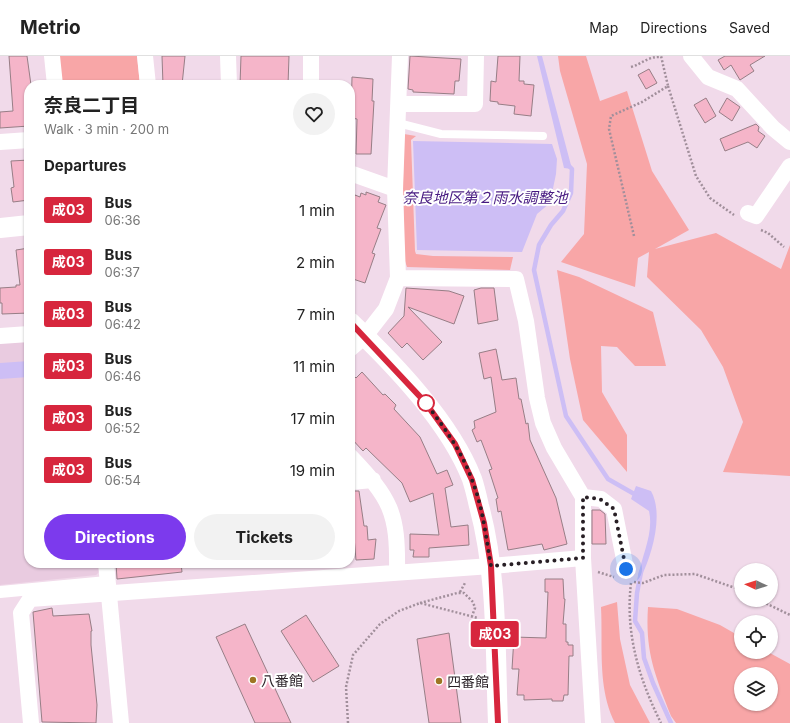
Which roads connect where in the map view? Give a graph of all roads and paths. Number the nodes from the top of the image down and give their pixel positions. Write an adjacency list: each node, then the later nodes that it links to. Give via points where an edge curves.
1 (52, 56): 10 (street)
2 (145, 56): 11 (street)
3 (228, 56): 12 (street)
4 (311, 56): 13 (street)
5 (400, 56): 15 (street)
6 (476, 56): 15 (street, via 476,104)
7 (661, 56): 9 (path, via 644,59); 14 (path)
8 (691, 56): 20 (street, via 708,77 737,89 772,128)
9 (631, 67)
10 (55, 80)
11 (147, 80)
12 (229, 80)
13 (311, 80)
14 (668, 86): 24 (path, via 696,176 710,198); 27 (path, via 642,102 611,116 609,129)
15 (399, 104): 16 (street)
16 (398, 123): 17 (lane, via 441,134); 23 (street)
17 (543, 136)
18 (24, 140): 19 (street)
19 (0, 142)
20 (790, 142)
21 (790, 166): 24 (street)
22 (355, 175): 23 (street)
23 (396, 189): 29 (street)
24 (752, 219): 28 (path)
25 (24, 226): 26 (street)
26 (0, 228)
27 (634, 236)
28 (784, 248)
29 (398, 278): 33 (street, via 386,309); 38 (street, via 516,279 526,321 543,423 554,448)
30 (355, 327): 33 (street)
31 (24, 334): 32 (street)
32 (0, 336)
33 (365, 336): 34 (street); 40 (street, via 425,402 455,444 472,480 484,523)
34 (355, 345)
35 (355, 461): 36 (street)
36 (373, 480): 37 (street); 42 (street, via 384,494 392,512 397,540)
37 (355, 482)
38 (583, 497): 39 (street); 43 (street, via 600,499 614,509)
39 (584, 563): 40 (street); 43 (path); 60 (street)
40 (491, 566): 42 (street); 59 (street)
41 (106, 568): 45 (street)
42 (396, 572): 45 (street)
43 (627, 578): 46 (path, via 643,583 664,575 695,574); 61 (path, via 635,660 647,695)
44 (465, 584): 49 (path)
45 (108, 587): 47 (street); 52 (street, via 30,599); 57 (street)
46 (734, 588)
47 (14, 590): 48 (street); 52 (street)
48 (0, 592)
49 (460, 593): 50 (path); 54 (path, via 464,593 473,602 475,608)
50 (420, 603): 54 (path); 58 (path, via 399,611 380,624 353,655 346,687)
51 (773, 607): 53 (path)
52 (24, 608): 56 (street, via 21,613)
53 (790, 615)
54 (472, 616): 55 (path)
55 (483, 621)
56 (31, 723)
57 (121, 723)
58 (348, 723)
59 (498, 723)
60 (593, 723)
61 (661, 723)

